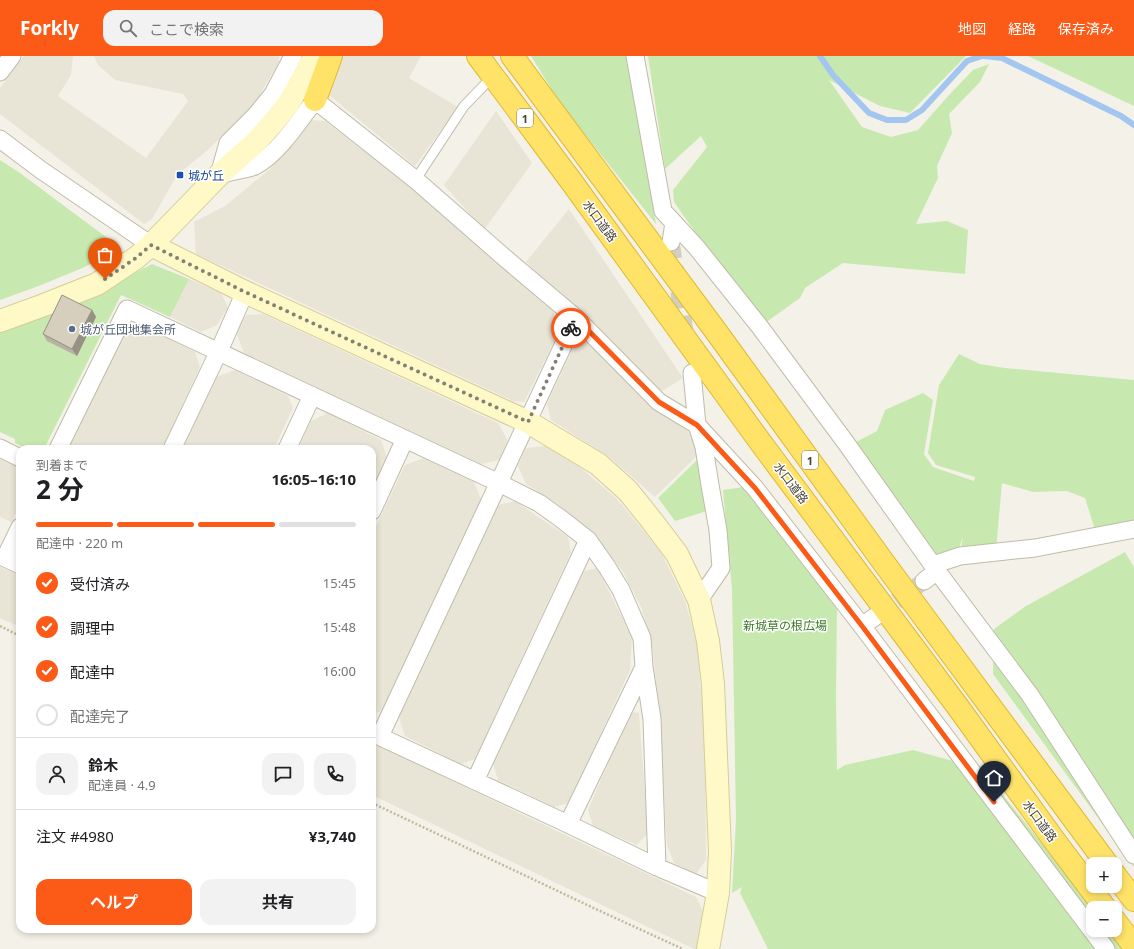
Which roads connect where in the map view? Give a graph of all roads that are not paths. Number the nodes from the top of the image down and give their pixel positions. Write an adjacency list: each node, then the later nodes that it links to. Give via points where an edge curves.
1 (12, 56): 8 (street)
2 (294, 56): 12 (street, via 273,94 228,143)
3 (314, 56): 12 (street, via 289,102 273,123 255,143)
4 (331, 56): 10 (highway)
5 (478, 56): 9 (highway, 水口道路 / 1)
6 (512, 56): 46 (highway, 1)
7 (635, 56): 14 (street, via 663,211)
8 (0, 72)
9 (493, 76): 13 (lane, via 464,106); 51 (highway, 水口道路 / 1)
10 (315, 100): 12 (street, via 274,152 254,166); 13 (street)
11 (0, 139): 16 (street)
12 (219, 174): 16 (street)
13 (416, 180): 18 (street)
14 (674, 223): 15 (street); 37 (street, via 760,327 846,443)
15 (671, 242)
16 (151, 245): 17 (street); 19 (street, via 97,284)
17 (245, 292): 20 (street); 23 (street)
18 (576, 318): 23 (street); 24 (street, via 659,402)
19 (0, 321)
20 (219, 351): 22 (street); 26 (street, via 126,309); 27 (street)
21 (692, 374): 24 (street)
22 (312, 396): 25 (street); 28 (street)
23 (528, 422): 31 (street); 38 (street, via 598,464 628,491 676,554)
24 (697, 425): 38 (street, via 704,447 713,500 721,568); 40 (street, via 755,488)
25 (405, 439): 31 (street); 32 (street)
26 (60, 445)
27 (174, 445)
28 (289, 445)
29 (0, 448): 30 (street)
30 (16, 456)
31 (499, 483): 35 (street, via 539,503); 42 (street)
32 (376, 502)
33 (1134, 529): 37 (street, via 1035,548 960,556)
34 (16, 535): 36 (street, via 5,558)
35 (588, 540): 41 (street, via 621,590 632,612 642,638); 43 (street)
36 (16, 563)
37 (931, 572): 45 (street, via 1030,695)
38 (699, 600): 49 (street, via 708,641 713,684 720,851)
39 (876, 616): 40 (street)
40 (862, 626): 55 (street)
41 (644, 667): 44 (street); 47 (street, via 652,719)
42 (376, 735): 43 (street)
43 (475, 781): 44 (street)
44 (568, 824): 47 (street)
45 (1134, 855)
46 (1102, 857)
47 (657, 867): 49 (street)
48 (1122, 884): 50 (highway)
49 (718, 893): 54 (street)
50 (1134, 900)
51 (1100, 901)
52 (1122, 930): 53 (highway)
53 (1134, 946)
54 (708, 949)
55 (1106, 949)

